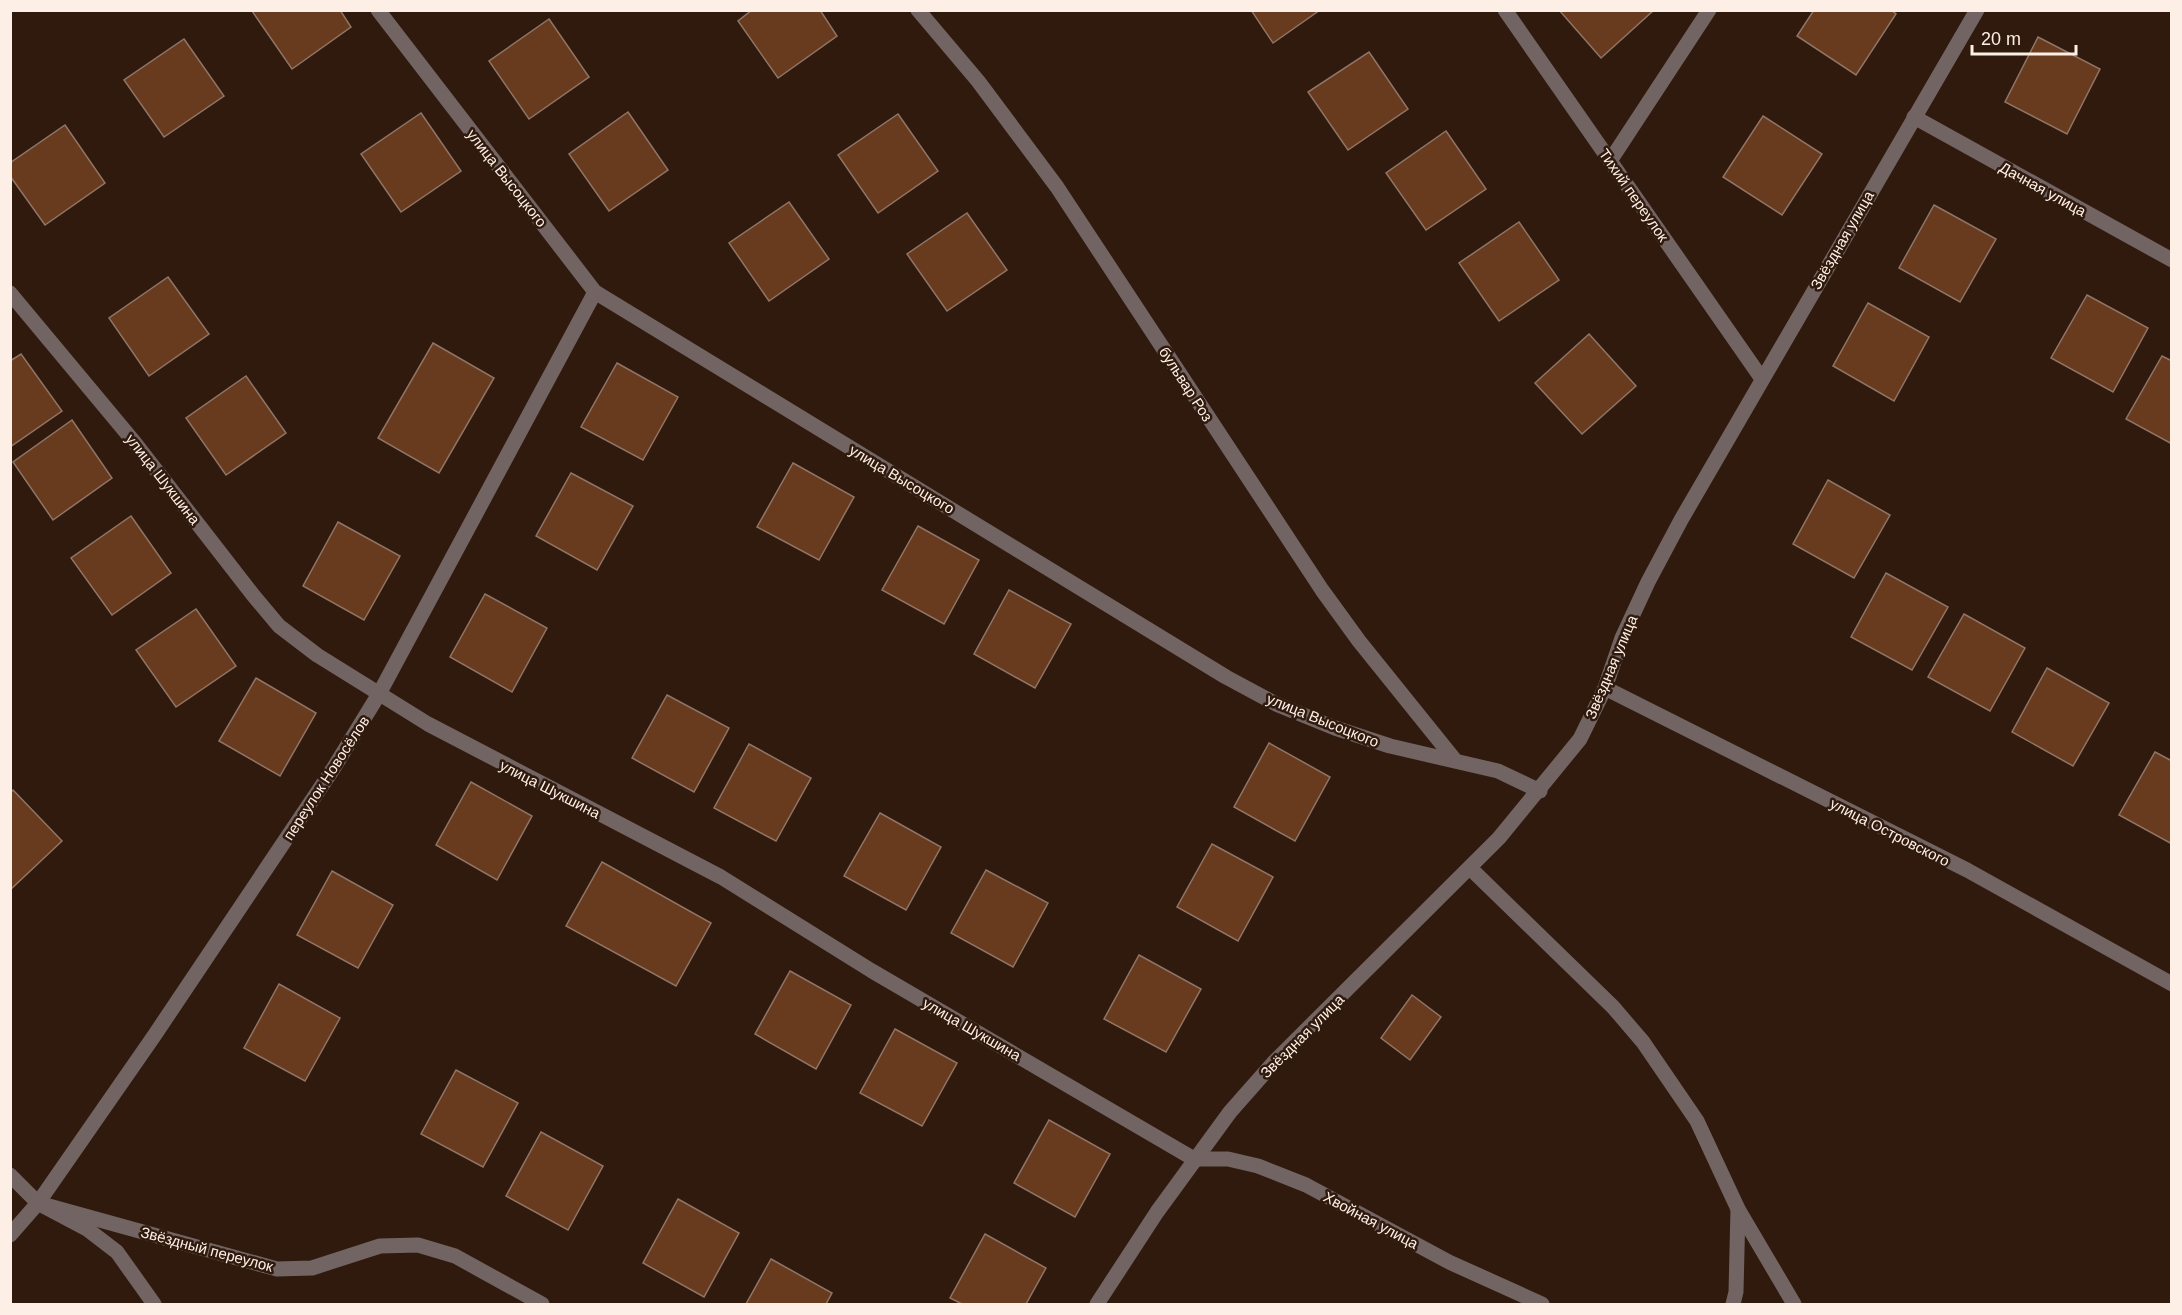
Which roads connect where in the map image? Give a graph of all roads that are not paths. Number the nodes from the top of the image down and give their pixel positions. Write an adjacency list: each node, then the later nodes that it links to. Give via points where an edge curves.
1 (378, 10): 9 (street, улица Высоцкого)
2 (918, 10): 14 (street, бульвар Роз, via 1026,142 1322,590)
3 (1505, 10): 7 (street, Тихий переулок)
4 (1708, 10): 7 (street)
5 (1977, 10): 6 (street, Звёздная улица)
6 (1914, 117): 8 (street, Дачная улица); 11 (street, Звёздная улица)
7 (1610, 161): 11 (street, Тихий переулок)
8 (2172, 260)
9 (595, 292): 13 (street, переулок Новосёлов); 14 (street, улица Высоцкого, via 1226,677 1276,704 1335,728 1390,746)
10 (10, 293): 13 (street, улица Шукшина, via 279,626)
11 (1762, 379): 12 (street, Звёздная улица, via 1648,582 1622,638)
12 (1605, 688): 15 (street, Звёздная улица, via 1580,739); 17 (street, улица Островского, via 1967,870)
13 (379, 694): 18 (street, улица Шукшина, via 501,764 721,877 872,971); 20 (street, переулок Новосёлов, via 256,887)
14 (1454, 759): 15 (street, улица Высоцкого, via 1498,771)
15 (1540, 791): 16 (street, Звёздная улица)
16 (1470, 868): 18 (street, Звёздная улица, via 1275,1061); 21 (street, via 1613,1007 1643,1042 1697,1121)
17 (2172, 984)
18 (1194, 1159): 25 (street, Звёздная улица); 26 (street, Хвойная улица, via 1228,1159 1306,1185 1449,1262)
19 (10, 1175): 20 (street)
20 (38, 1203): 22 (street, переулок Новосёлов); 23 (street, via 87,1229 117,1252); 24 (street, Звёздный переулок, via 277,1269 312,1268 380,1246 418,1245 455,1256)
21 (1738, 1209): 27 (street); 28 (street)
22 (10, 1234)
23 (154, 1305)
24 (543, 1305)
25 (1097, 1305)
26 (1542, 1305)
27 (1733, 1305)
28 (1794, 1305)

